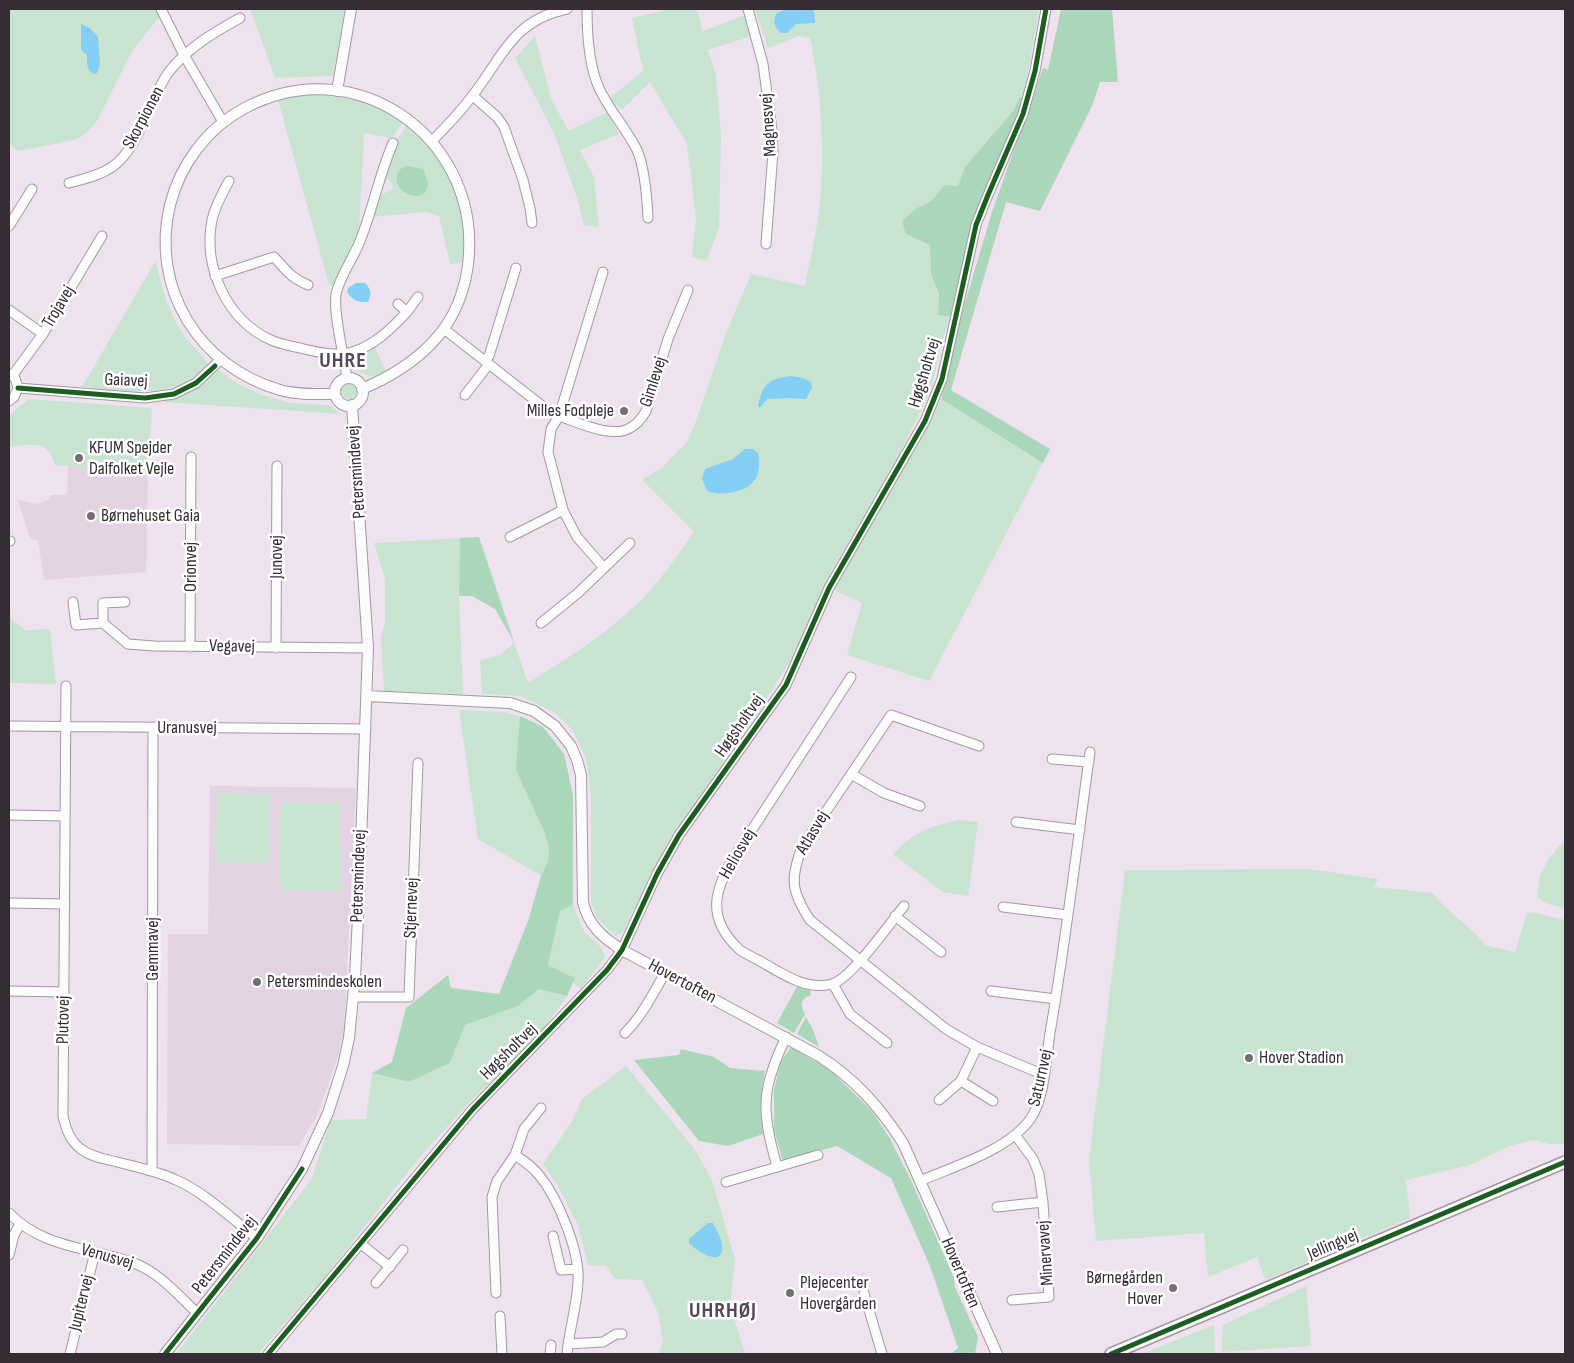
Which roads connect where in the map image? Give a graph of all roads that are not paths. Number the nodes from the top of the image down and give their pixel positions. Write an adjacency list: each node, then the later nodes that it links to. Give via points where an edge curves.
1 (161, 9): 8 (street)
2 (351, 9): 9 (street)
3 (567, 9): 10 (street, via 543,16 518,33)
4 (587, 9): 17 (street, via 594,75 599,89 637,151)
5 (748, 9): 21 (street, Magnesvej, via 763,64 772,130)
6 (1046, 9): 82 (street, Høgsholtvej, via 1035,71 1023,114 976,225 942,379 926,421 829,588 786,685 679,835)
7 (240, 18): 8 (street, Skorpionen, via 210,34)
8 (184, 55): 11 (street); 15 (street, Skorpionen, via 168,74 122,159 100,173)
9 (337, 91): 11 (street, via 311,90 273,97 249,106); 12 (street, via 362,96 385,106 407,119)
10 (473, 96): 12 (street); 18 (street, via 504,127 523,180)
11 (223, 122): 34 (street, via 192,155 181,175 172,196 165,235 166,263 179,306 204,344)
12 (432, 141): 31 (street, via 456,179 468,222 465,282)
13 (393, 143): 33 (street, via 383,164 360,243 336,293)
14 (229, 181): 24 (street, via 217,204 211,226 210,248)
15 (69, 183)
16 (32, 189): 19 (street)
17 (648, 218)
18 (532, 224)
19 (9, 226)
20 (102, 236): 32 (street, Trojavej)
21 (766, 244)
22 (516, 268): 35 (street)
23 (603, 272): 44 (street)
24 (216, 276): 25 (street, via 274,256 287,273); 33 (street, via 226,300 240,317 270,340 308,350)
25 (308, 284)
26 (688, 290): 44 (street, Gimlevej, via 640,421 630,428 614,432)
27 (418, 297): 30 (street)
28 (398, 304): 30 (street)
29 (9, 310): 32 (street)
30 (407, 312): 33 (street, via 370,344)
31 (444, 329): 35 (street, Gimlevej); 39 (street, via 398,371)
32 (43, 334): 36 (street, Trojavej)
33 (344, 354): 37 (street)
34 (220, 360): 38 (street, Gaiavej, via 196,383 174,394 145,398); 40 (street, via 253,380 282,391)
35 (487, 363): 41 (street); 44 (street, Gimlevej)
36 (10, 375): 38 (street, via 17,381)
37 (347, 378): 39 (street, via 357,381); 40 (street, via 339,382)
38 (18, 388): 42 (street)
39 (362, 390): 43 (street, via 360,399)
40 (335, 394): 43 (street, via 340,402)
41 (465, 395)
42 (9, 401)
43 (352, 405): 57 (street, Petersmindevej)
44 (559, 416): 47 (street, via 551,429 548,452)
45 (191, 457): 55 (street, Orionvej)
46 (277, 466): 56 (street, Junovej)
47 (563, 510): 48 (street); 50 (street, via 577,537)
48 (510, 536)
49 (630, 544): 50 (street)
50 (604, 568): 54 (street)
51 (73, 602): 53 (street, via 76,625)
52 (125, 602): 53 (street, via 103,603)
53 (104, 623): 55 (street, Vegavej, via 128,644)
54 (541, 623)
55 (190, 647): 56 (street, Vegavej)
56 (276, 648): 57 (street, Vegavej)
57 (368, 648): 60 (street, Petersmindevej)
58 (851, 677): 86 (street, Heliosvej, via 726,870 717,896 717,912 724,931 740,950 788,977 808,984)
59 (66, 686): 62 (street, Plutovej)
60 (367, 696): 64 (street, Petersmindevej); 82 (street, Hovertoften, via 510,703 534,711 555,726 571,746 581,775 584,907 598,933)
61 (9, 726): 62 (street, Uranusvej)
62 (66, 726): 63 (street, Uranusvej); 73 (street, Plutovej)
63 (153, 727): 64 (street, Uranusvej); 106 (street, Gemmavej)
64 (366, 729): 90 (street, Petersmindevej)
65 (979, 746): 70 (street, Atlasvej, via 891,715)
66 (1090, 752): 68 (street, Saturnvej)
67 (1052, 759): 68 (street)
68 (1089, 762): 75 (street, Saturnvej)
69 (418, 763): 90 (street, Stjernevej, via 409,997)
70 (851, 774): 71 (street, via 884,793); 84 (street, Atlasvej, via 802,848 794,867 794,886 799,904 810,920)
71 (920, 806)
72 (9, 815): 73 (street)
73 (65, 816): 77 (street, Plutovej)
74 (1016, 822): 75 (street)
75 (1080, 830): 80 (street, Saturnvej)
76 (9, 903): 77 (street)
77 (65, 904): 89 (street, Plutovej)
78 (904, 906): 81 (street)
79 (1003, 907): 80 (street)
80 (1068, 915): 91 (street, Saturnvej)
81 (895, 916): 83 (street); 84 (street)
82 (622, 950): 85 (street, Hovertoften); 115 (street, Høgsholtvej, via 580,999 472,1110)
83 (941, 952)
84 (860, 961): 86 (street); 95 (street, Atlasvej, via 946,1029)
85 (665, 973): 92 (street, via 648,1004); 93 (street, Hovertoften)
86 (833, 984): 94 (street, via 850,1014)
87 (9, 990): 89 (street)
88 (990, 991): 91 (street)
89 (64, 992): 106 (street, Plutovej, via 63,1116 67,1131 81,1150 93,1156)
90 (353, 997): 114 (street, Petersmindevej, via 343,1066 320,1131 302,1169)
91 (1056, 999): 96 (street, Saturnvej)
92 (625, 1032)
93 (786, 1037): 105 (street, via 775,1059 766,1096 765,1116); 107 (street, Hovertoften, via 842,1071 866,1094 902,1143)
94 (887, 1042)
95 (977, 1047): 96 (street, Atlasvej); 97 (street)
96 (1044, 1076): 101 (street, Saturnvej, via 1031,1117)
97 (961, 1081): 98 (street); 99 (street)
98 (940, 1100)
99 (993, 1101)
100 (541, 1108): 102 (street, via 524,1129)
101 (1016, 1136): 107 (street, Saturnvej); 109 (street, Minervavej, via 1033,1159)
102 (515, 1155): 120 (street, via 529,1164 549,1189 570,1235); 123 (street, via 497,1181 492,1197)
103 (818, 1155): 105 (street)
104 (1565, 1162): 136 (main road, Jellingvej)
105 (777, 1166): 108 (street)
106 (152, 1171): 114 (street, Plutovej, via 178,1180 202,1195)
107 (920, 1181): 135 (street, Hovertoften)
108 (726, 1182)
109 (1043, 1202): 110 (street, Minervavej); 124 (street, Minervavej, via 1049,1297)
110 (997, 1207)
111 (9, 1213): 112 (street, Venusvej)
112 (20, 1224): 117 (street, Venusvej, via 56,1243); 118 (street)
113 (553, 1236): 120 (street, via 561,1270)
114 (257, 1238): 125 (street, Petersmindevej)
115 (361, 1244): 119 (street); 131 (street, Høgsholtvej)
116 (403, 1250): 119 (street)
117 (95, 1252): 125 (street, Venusvej, via 147,1269); 129 (street, Jupitervej)
118 (9, 1255)
119 (390, 1267): 121 (street)
120 (578, 1268): 128 (street, via 577,1298)
121 (376, 1283)
122 (864, 1292): 134 (street)
123 (496, 1293)
124 (1012, 1300)
125 (197, 1313): 130 (street, Petersmindevej)
126 (500, 1316): 132 (street)
127 (622, 1334): 128 (street, via 603,1342)
128 (568, 1344): 133 (street)
129 (70, 1354)
130 (166, 1354)
131 (268, 1354)
132 (502, 1354)
133 (567, 1354)
134 (882, 1354)
135 (997, 1354)
136 (1111, 1354)

